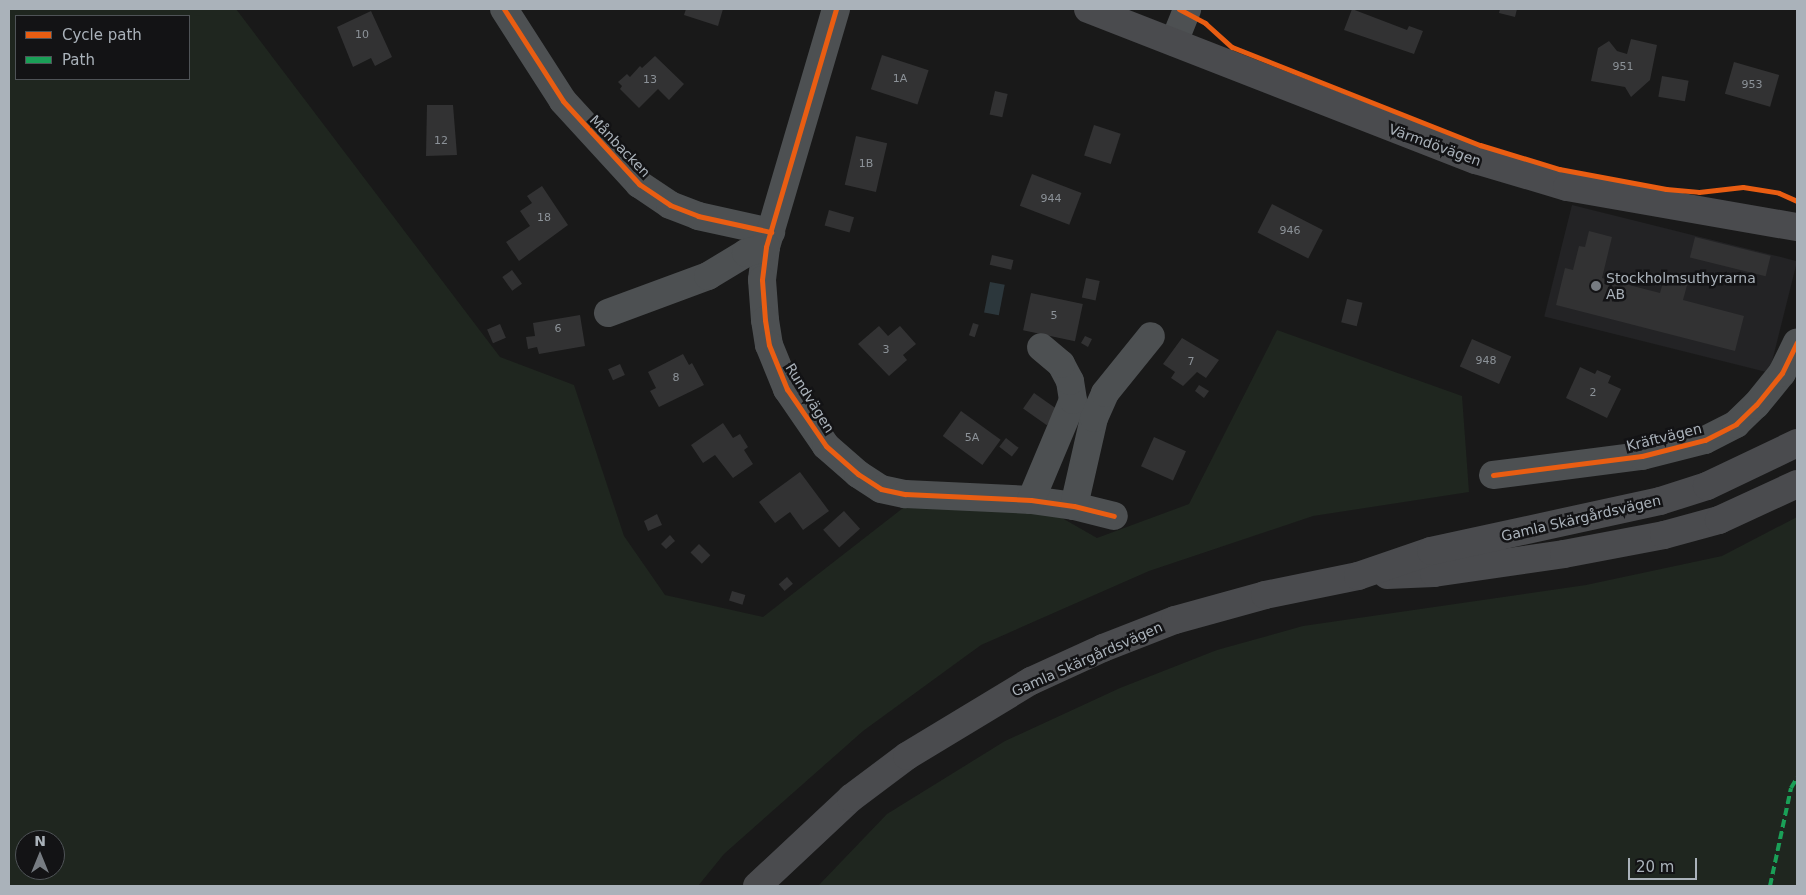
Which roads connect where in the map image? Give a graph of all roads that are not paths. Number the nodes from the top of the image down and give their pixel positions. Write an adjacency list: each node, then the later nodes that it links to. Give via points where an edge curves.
1 (504, 9): 7 (street, Månbacken, via 563,101 639,184 670,205)
2 (836, 9): 7 (street, Rundvägen)
3 (1088, 9): 5 (main road, Värmdövägen)
4 (1187, 9): 5 (street)
5 (1174, 42): 6 (main road, Värmdövägen, via 1364,119 1522,174 1567,187)
6 (1797, 228)
7 (768, 239): 8 (street, via 708,276); 15 (street, Rundvägen, via 762,300 769,345 787,389 826,446 881,489 905,494)
8 (608, 313)
9 (1152, 336): 16 (street, via 1105,393 1094,418)
10 (1797, 342): 13 (street, Kräftvägen, via 1782,373 1756,405 1736,424 1705,440 1642,456)
11 (1041, 347): 15 (street, via 1061,364 1070,381 1073,400)
12 (1797, 443): 18 (main road, Gamla Skärgårdsvägen, via 1707,486 1660,501 1431,551)
13 (1493, 475)
14 (1797, 484): 18 (main road, Gamla Skärgårdsvägen, via 1718,520 1664,535 1434,573)
15 (1031, 500): 16 (street, Rundvägen)
16 (1074, 506): 17 (street, Rundvägen)
17 (1114, 516)
18 (1358, 576): 19 (main road, Gamla Skärgårdsvägen, via 1265,594 1176,620 1031,681 976,712 867,786)
19 (757, 886)

